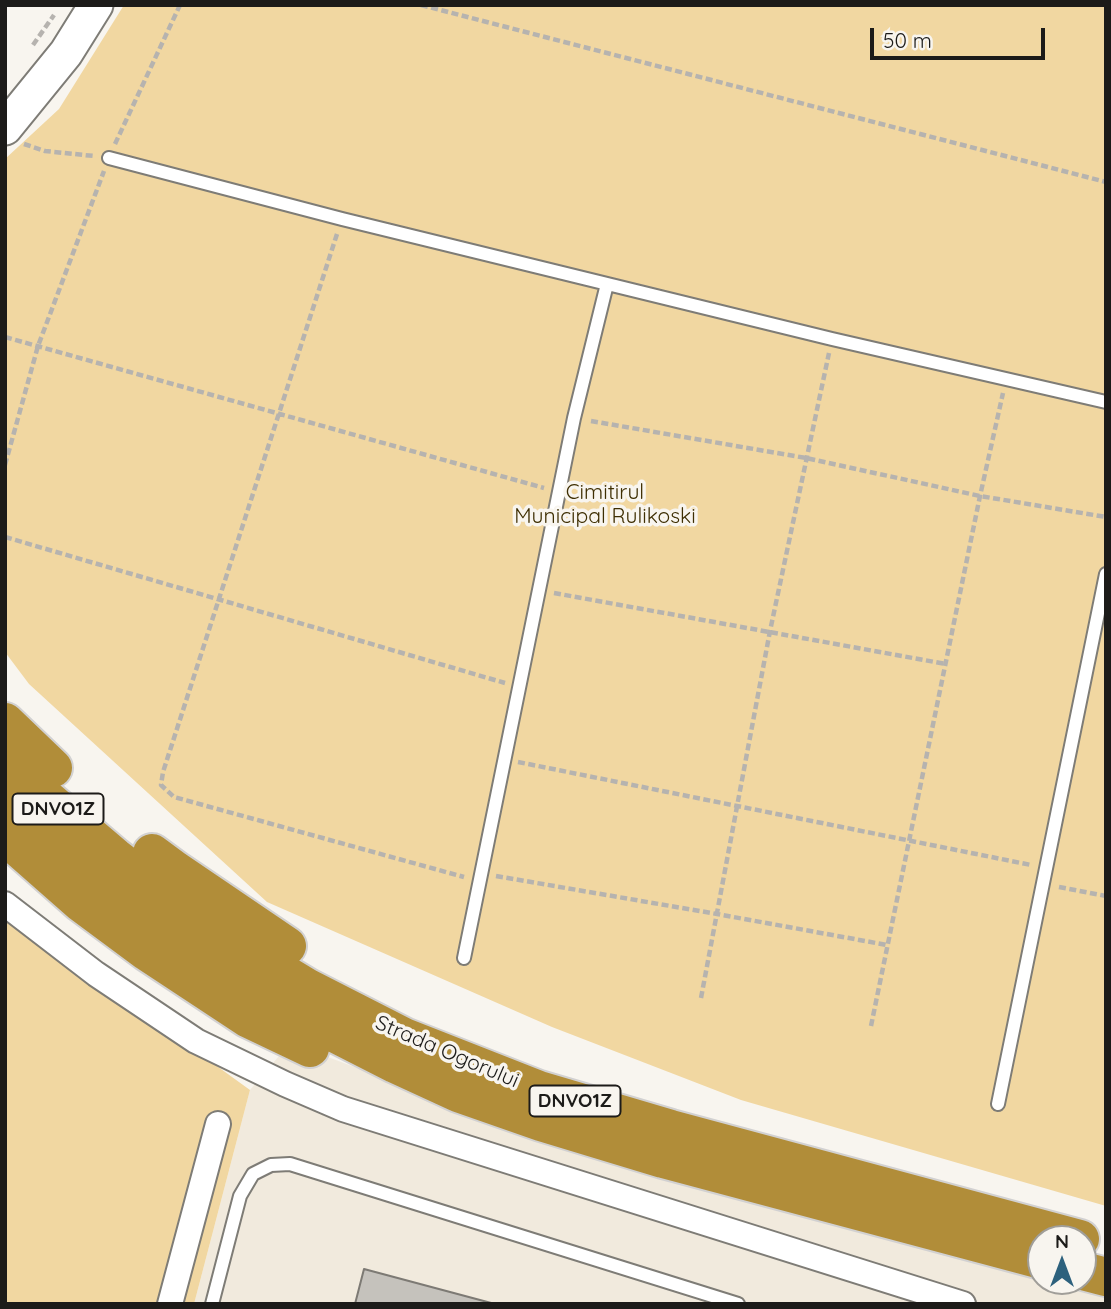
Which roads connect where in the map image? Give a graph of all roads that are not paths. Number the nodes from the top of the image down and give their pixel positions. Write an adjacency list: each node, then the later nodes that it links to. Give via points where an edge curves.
1 (80, 5): 3 (main road)
2 (96, 5): 4 (main road)
3 (5, 104)
4 (12, 135)
5 (109, 158): 6 (lane)
6 (607, 284): 7 (lane); 14 (lane, via 574,418)
7 (1106, 402)
8 (1106, 574): 16 (lane)
9 (5, 722): 15 (highway, via 142,845 268,934 421,1029)
10 (5, 757): 15 (highway, Strada Ogorului / DNVO1Z, via 115,857 202,924 308,988 404,1037)
11 (5, 800): 15 (highway, Strada Ogorului / DNVO1Z, via 109,891 293,1012 395,1064)
12 (5, 836): 15 (highway, via 146,953 247,1018 398,1087 420,1092)
13 (5, 904): 23 (street, via 96,974 196,1041 343,1109)
14 (464, 958)
15 (463, 1078): 18 (highway, Strada Ogorului / DNVO1Z, via 539,1090); 19 (highway, Strada Ogorului / DNVO1Z, via 541,1122)
16 (998, 1104)
17 (218, 1124): 20 (street)
18 (1030, 1225)
19 (1027, 1256)
20 (170, 1304)
21 (212, 1304): 22 (lane, via 240,1196 253,1174 271,1165 289,1164)
22 (738, 1304)
23 (963, 1304)

